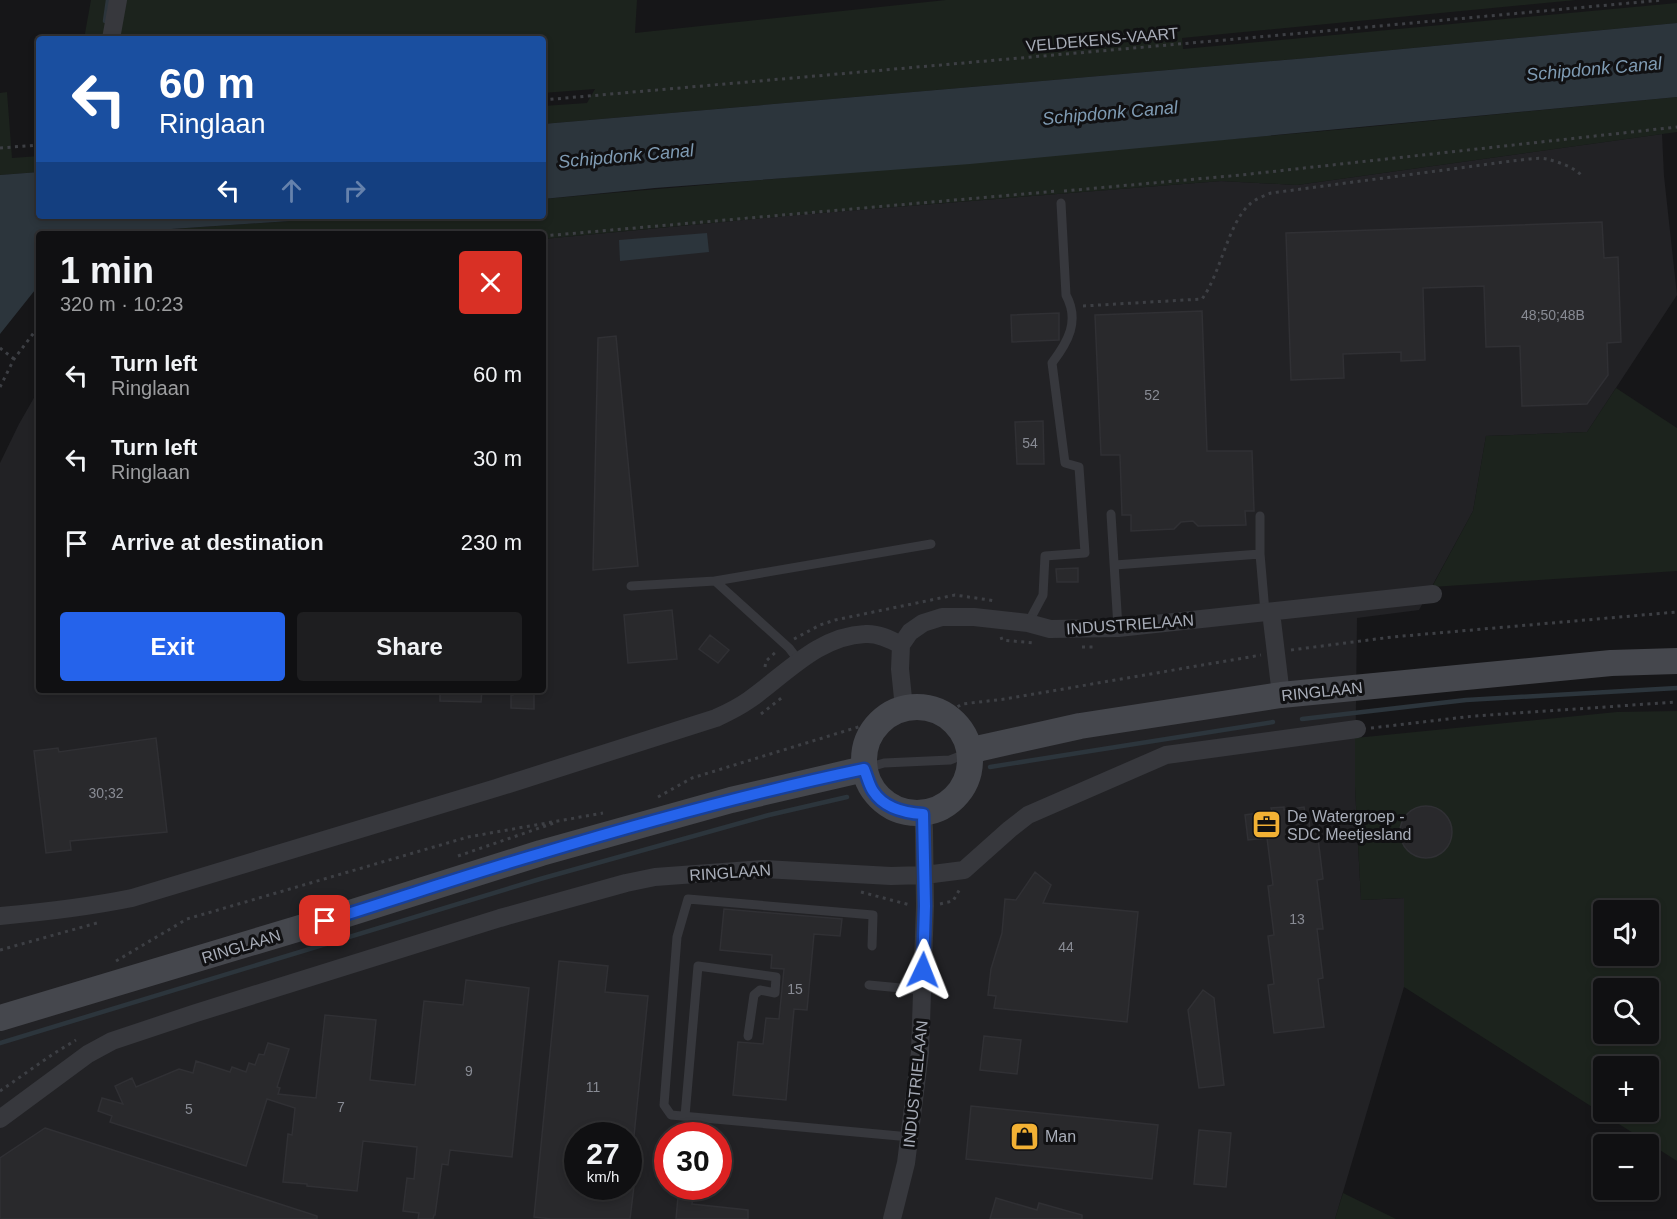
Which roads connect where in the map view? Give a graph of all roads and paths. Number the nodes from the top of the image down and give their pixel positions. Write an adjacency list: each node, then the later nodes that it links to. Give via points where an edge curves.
1 (118, 0): 3 (street)
2 (1663, 0): 4 (path, VELDEKENS-VAART)
3 (112, 36)
4 (546, 100)
5 (1677, 127): 10 (path, via 1241,175)
6 (36, 145): 7 (path)
7 (0, 148)
8 (1583, 177): 11 (path, via 1578,170 1546,159 1512,160 1270,193 1250,203 1238,219 1213,282 1202,299)
9 (1061, 203): 11 (lane, via 1066,295)
10 (546, 236)
11 (1072, 307): 26 (lane, via 1072,328 1052,363 1065,463 1079,467 1085,553 1045,556 1043,595)
12 (36, 330): 14 (path)
13 (0, 348): 14 (path)
14 (14, 359): 15 (path)
15 (0, 387)
16 (1111, 514): 20 (lane)
17 (1260, 516): 19 (lane)
18 (931, 543): 21 (lane)
19 (1260, 554): 20 (lane); 24 (lane)
20 (1115, 565): 27 (lane)
21 (715, 581): 22 (lane); 30 (lane)
22 (631, 586)
23 (1433, 594): 24 (street, INDUSTRIELAAN)
24 (1268, 612): 27 (street, INDUSTRIELAAN); 29 (street)
25 (1677, 612): 29 (path, via 1392,637)
26 (1028, 623): 27 (street, INDUSTRIELAAN, via 1050,629); 28 (street, INDUSTRIELAAN, via 942,617 923,623)
27 (1118, 628)
28 (901, 645): 30 (street, via 867,633 841,639); 34 (street)
29 (1276, 652): 32 (street); 35 (path, via 962,704)
30 (799, 661): 44 (street, via 748,702 716,718 132,898 61,911)
31 (1677, 661): 32 (main road, RINGLAAN, via 1611,663)
32 (1281, 695): 38 (main road, RINGLAAN, via 1080,726)
33 (1677, 702): 37 (path, via 1474,716)
34 (904, 708): 35 (main road, via 932,709); 39 (main road, via 890,714 868,738)
35 (945, 715): 38 (main road, via 966,737)
36 (868, 724): 40 (path, via 693,778)
37 (1357, 729): 43 (street, via 1166,755 1028,815 964,870)
38 (970, 752): 39 (lane, via 950,760 884,763); 42 (main road, via 971,766 957,797 947,806)
39 (864, 769): 42 (main road, via 873,791 887,805 904,813); 49 (main road, RINGLAAN, via 731,800 552,850)
40 (649, 800)
41 (607, 812): 46 (path, via 468,837 187,919)
42 (923, 814): 43 (street, INDUSTRIELAAN)
43 (925, 875): 48 (street, INDUSTRIELAAN); 52 (street, RINGLAAN, via 764,868 626,883 397,949 112,1041 88,1054)
44 (0, 916)
45 (872, 946): 51 (lane, via 873,915 688,899 678,937 664,1105 671,1115)
46 (111, 963)
47 (869, 985): 48 (lane)
48 (922, 990): 53 (street, INDUSTRIELAAN, via 920,1052)
49 (0, 1018)
50 (748, 1036): 51 (lane, via 754,995 760,990 775,993 776,976 698,966)
51 (685, 1116): 53 (lane)
52 (0, 1119)
53 (910, 1137): 54 (street, INDUSTRIELAAN)
54 (892, 1219)

